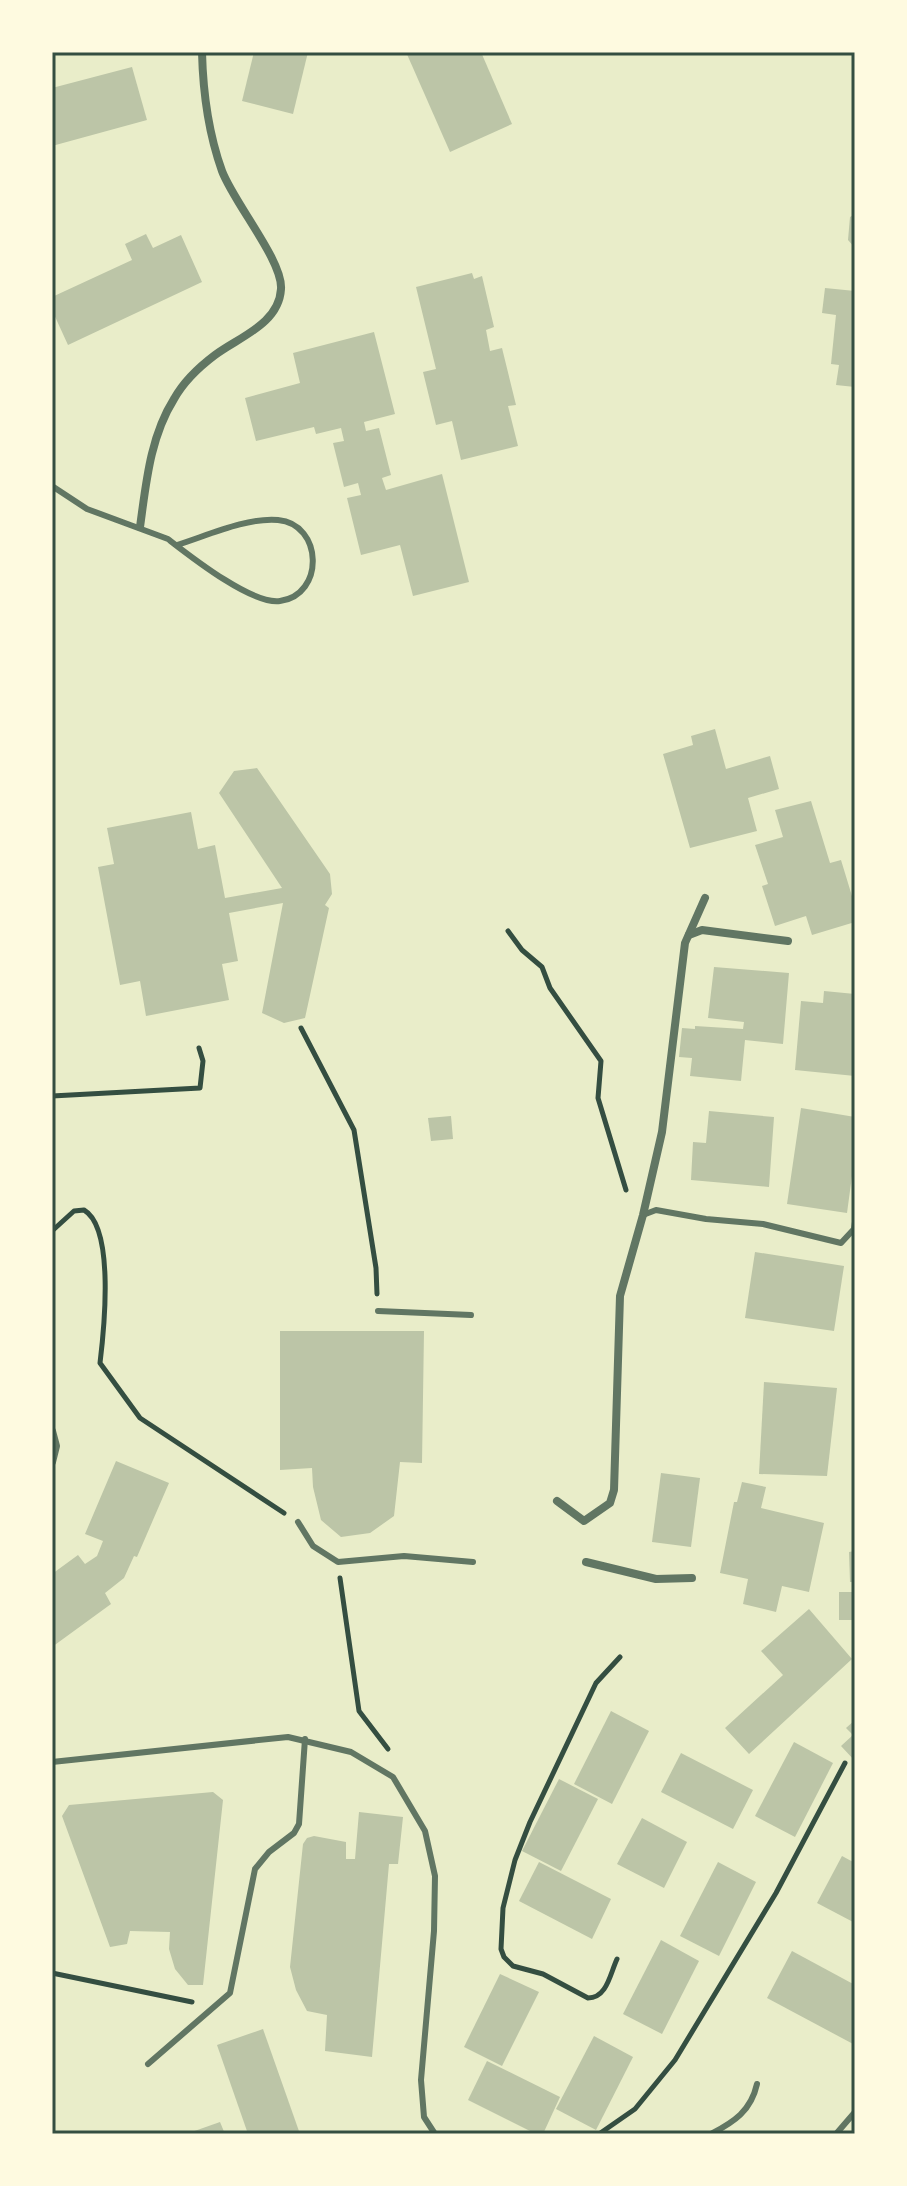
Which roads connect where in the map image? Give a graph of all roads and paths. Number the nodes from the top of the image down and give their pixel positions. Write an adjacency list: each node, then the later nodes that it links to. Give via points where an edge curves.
1 (202, 52): 3 (street, via 205,106 223,172 272,258 282,287 269,317 190,376 173,399 159,427)
2 (52, 486): 3 (lane, via 89,510)
3 (140, 527): 4 (lane)
4 (177, 545): 4 (lane, via 250,594 278,602 298,593 315,559 299,527 281,520 258,520)
5 (705, 898): 8 (street)
6 (508, 931): 12 (path, via 542,967 550,988 601,1061 598,1098)
7 (788, 941): 8 (street, via 702,930 691,932)
8 (685, 943): 13 (street, via 662,1132)
9 (301, 1028): 16 (path, via 354,1130)
10 (199, 1048): 11 (path, via 200,1088)
11 (52, 1096)
12 (627, 1194)
13 (643, 1215): 14 (lane, via 656,1210 763,1224 841,1243); 20 (street, via 620,1296 614,1490 610,1503 584,1521)
14 (855, 1222)
15 (52, 1231): 21 (path, via 74,1211 92,1214 106,1281 100,1363 140,1418)
16 (378, 1311): 17 (lane)
17 (471, 1315)
18 (52, 1431): 19 (street)
19 (52, 1462)
20 (557, 1501)
21 (298, 1522): 22 (lane, via 313,1546)
22 (338, 1562): 23 (lane, via 404,1556); 30 (path, via 359,1711 390,1751)
23 (473, 1562)
24 (586, 1562): 25 (street, via 656,1579)
25 (692, 1578)
26 (620, 1657): 31 (path, via 596,1683 530,1822 503,1908 501,1949 513,1966 595,1999 602,1995)
27 (305, 1739): 28 (lane, via 226,1742); 30 (lane, via 351,1752); 33 (lane, via 299,1824 255,1869 230,1993)
28 (52, 1762)
29 (845, 1763): 38 (path, via 776,1893 675,2060 635,2109)
30 (393, 1777): 37 (lane, via 425,1831 435,1876 421,2080 424,2117)
31 (617, 1959)
32 (52, 1973): 33 (path)
33 (214, 2007): 34 (lane)
34 (148, 2064)
35 (757, 2084): 39 (lane, via 747,2110)
36 (855, 2112): 40 (lane)
37 (435, 2134)
38 (599, 2134)
39 (711, 2134)
40 (836, 2134)

